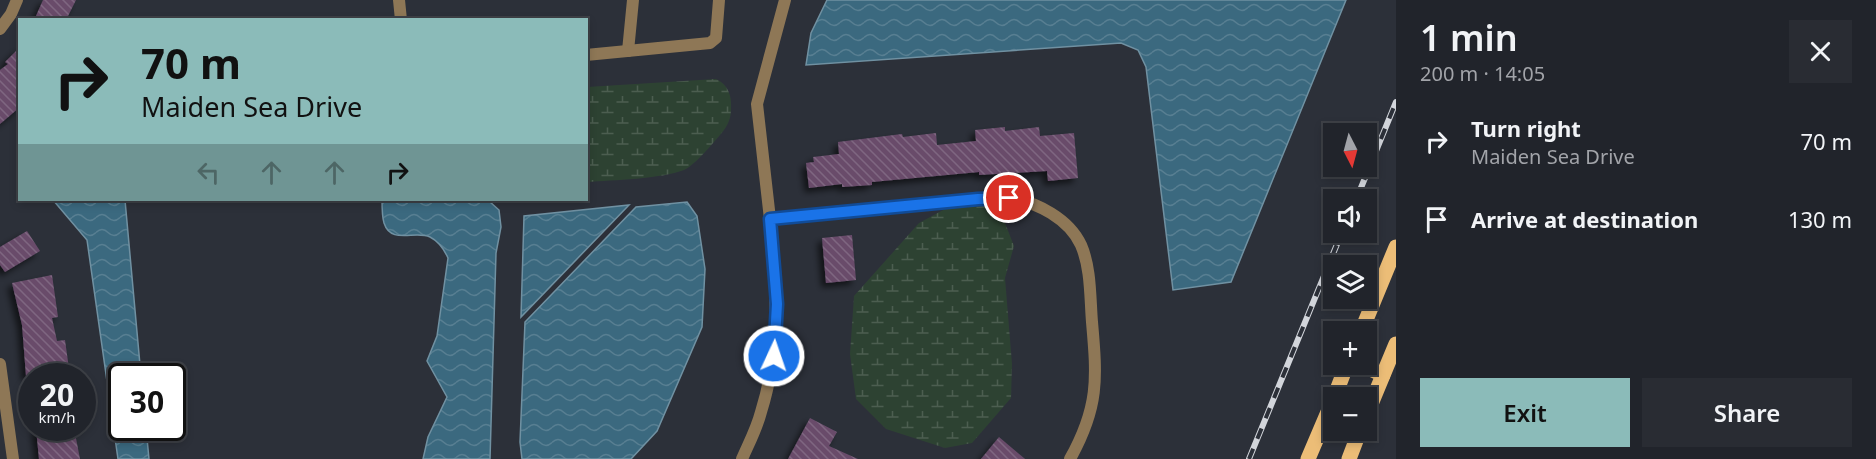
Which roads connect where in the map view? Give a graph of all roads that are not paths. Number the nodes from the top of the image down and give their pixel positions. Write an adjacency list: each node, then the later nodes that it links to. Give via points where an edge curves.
1 (17, 0): 7 (street)
2 (399, 0): 6 (street)
3 (633, 0): 8 (street)
4 (719, 0): 8 (street, via 716,38 711,43)
5 (784, 0): 10 (street, via 757,104)
6 (401, 18)
7 (0, 29)
8 (628, 51): 9 (street)
9 (588, 55)
10 (770, 219): 21 (street, via 777,304 774,356 761,412); 22 (street, via 1009,198 1031,203 1068,226 1081,244 1088,269 1096,373 1094,403)
11 (1396, 247): 12 (main road)
12 (1366, 321)
13 (1396, 344): 16 (main road)
14 (0, 364): 20 (street)
15 (1377, 372): 16 (main road)
16 (1383, 375): 17 (main road)
17 (1377, 389)
18 (1323, 424): 23 (main road)
19 (1356, 441): 24 (main road)
20 (13, 459)
21 (742, 459)
22 (1070, 459)
23 (1308, 459)
24 (1349, 459)

